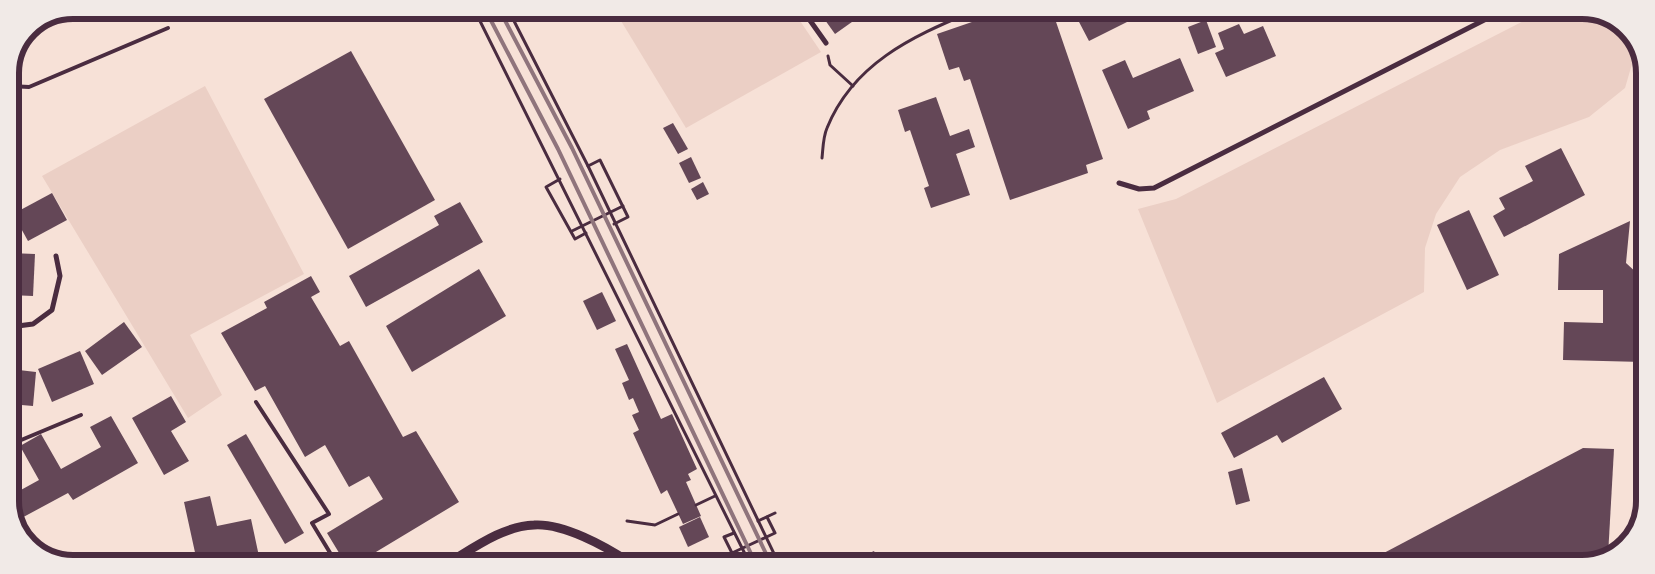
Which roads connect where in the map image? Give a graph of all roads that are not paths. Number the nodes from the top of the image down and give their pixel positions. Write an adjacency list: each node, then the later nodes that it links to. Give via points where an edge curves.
1 (809, 19): 4 (street)
2 (1486, 19): 6 (street, via 1154,188 1139,189)
3 (168, 28): 5 (lane, via 30,87)
4 (826, 43)
5 (19, 86)
6 (1119, 183)
7 (56, 256): 8 (street, via 60,276 52,310 33,324)
8 (19, 326)
9 (256, 402): 12 (lane, via 329,514 312,523)
10 (81, 415): 11 (lane)
11 (19, 441)
12 (331, 555)
13 (463, 555): 14 (street, via 505,532 535,525 578,535)
14 (616, 555)

